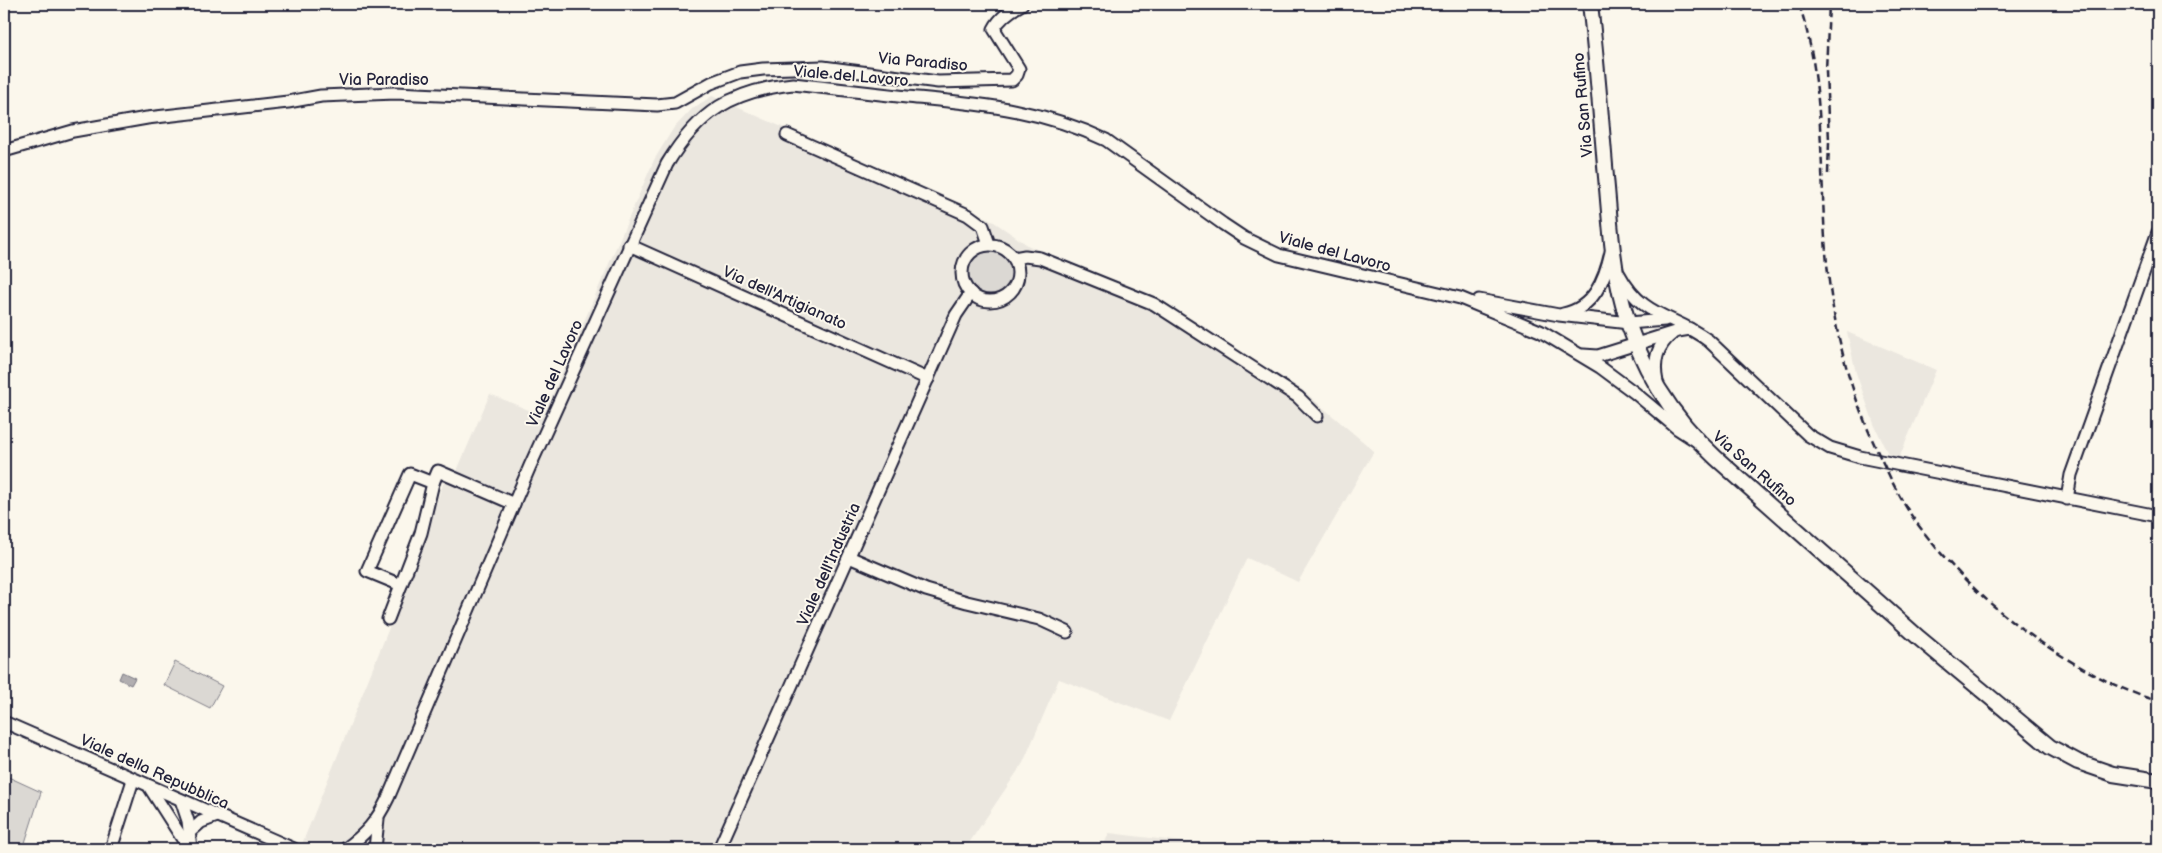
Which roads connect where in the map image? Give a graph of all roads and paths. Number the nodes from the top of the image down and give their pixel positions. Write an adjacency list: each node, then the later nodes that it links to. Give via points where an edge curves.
1 (1022, 4): 3 (street, Via Paradiso, via 1008,13 994,29 1019,69 1012,80 938,82 823,67)
2 (1590, 4): 8 (main road, Via San Rufino)
3 (763, 69): 4 (street); 6 (street, Via Paradiso, via 733,75 675,103 657,105 395,93 321,96 147,118 73,131)
4 (764, 88): 9 (street, Viale del Lavoro, via 716,108 689,132 667,164); 14 (street, Viale del Lavoro, via 793,84 989,104 1056,119 1106,140 1222,224 1278,255)
5 (787, 135): 10 (street, via 968,215 982,226)
6 (4, 151)
7 (2158, 232): 25 (street, via 2071,475)
8 (1612, 243): 12 (main road, Via San Rufino); 15 (street, via 1608,268 1599,288 1576,310)
9 (629, 244): 20 (street, Via dell'Artigianato); 26 (street, Viale del Lavoro)
10 (989, 244): 11 (street, via 1001,246); 13 (street, via 971,252 964,263 964,282)
11 (1014, 258): 13 (street, via 1018,277 1008,294 989,301); 22 (street, via 1040,258 1154,304 1298,397)
12 (1616, 268): 16 (main road, Via San Rufino); 17 (street, via 1639,302)
13 (971, 293): 20 (street, Viale dell'Industria, via 956,314)
14 (1460, 298): 15 (street, Viale del Lavoro); 19 (street, Viale del Lavoro, via 1524,324)
15 (1559, 315): 16 (street, Viale del Lavoro)
16 (1629, 323): 17 (street, Viale del Lavoro, via 1659,320); 18 (main road, Via San Rufino)
17 (1676, 326): 18 (street, Viale del Lavoro); 21 (street, via 1658,350 1655,369); 25 (street, via 1692,330 1709,341 1808,435 1830,448 1860,457)
18 (1636, 343): 19 (street, Viale del Lavoro, via 1598,356); 21 (main road, Via San Rufino)
19 (1578, 354): 23 (street, Viale del Lavoro)
20 (928, 379): 28 (street, Viale dell'Industria)
21 (1659, 389): 23 (main road, Via San Rufino)
22 (1317, 416)
23 (1699, 442): 34 (main road, Via San Rufino, via 1919,638 2050,747 2078,762 2113,774)
24 (433, 483): 26 (street, via 438,471); 29 (street, via 421,533); 29 (street, via 410,474 367,571)
25 (2067, 498): 27 (street)
26 (514, 504): 38 (street, Viale del Lavoro)
27 (2158, 516)
28 (849, 557): 31 (street, via 926,590 1039,619); 47 (street, Viale dell'Industria)
29 (401, 585): 30 (street)
30 (388, 619)
31 (1068, 632)
32 (4, 722): 33 (street, Viale della Repubblica)
33 (133, 780): 35 (street, Viale della Repubblica); 42 (street)
34 (2158, 781)
35 (149, 786): 36 (street, Viale della Repubblica); 39 (street)
36 (181, 800): 37 (street, Viale della Repubblica); 39 (street, via 173,810); 40 (street)
37 (217, 816): 40 (street, via 201,822); 44 (street, Viale della Repubblica)
38 (378, 819): 41 (street); 46 (street)
39 (175, 825): 43 (street)
40 (190, 832): 43 (street)
41 (357, 844): 45 (street)
42 (111, 849)
43 (190, 849)
44 (294, 849)
45 (344, 849)
46 (376, 849)
47 (719, 849)

